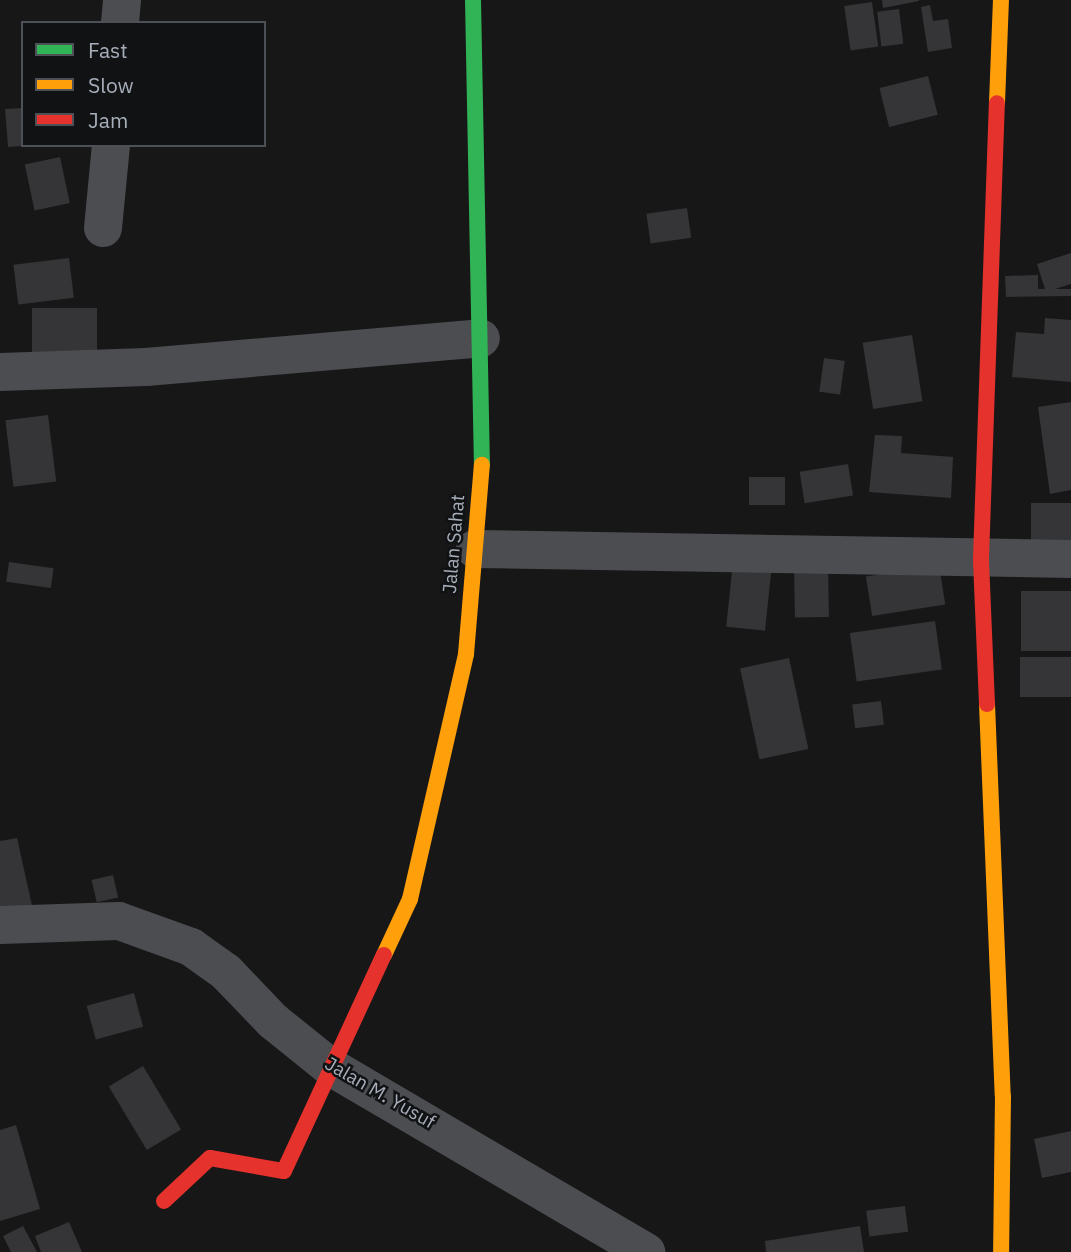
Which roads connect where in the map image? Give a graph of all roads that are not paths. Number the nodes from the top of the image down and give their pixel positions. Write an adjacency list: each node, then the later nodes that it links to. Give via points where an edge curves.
1 (122, 0): 4 (street)
2 (473, 0): 7 (street, Jalan Sahat)
3 (1001, 0): 10 (street)
4 (120, 21)
5 (110, 147): 6 (street)
6 (103, 228)
7 (481, 338): 8 (street, via 146,367); 9 (street, Jalan Sahat, via 484,439)
8 (0, 372)
9 (475, 549): 10 (street); 13 (street, Jalan Sahat, via 466,654 410,899)
10 (981, 558): 11 (street); 16 (street, via 1003,1096)
11 (1071, 559)
12 (0, 925): 13 (street, Jalan M. Yusuf, via 119,921 191,947 226,972 273,1021)
13 (329, 1066): 14 (street, Jalan Sahat, via 284,1171 210,1157); 15 (street, Jalan M. Yusuf, via 484,1153)
14 (163, 1200)
15 (631, 1249)
16 (1001, 1252)

